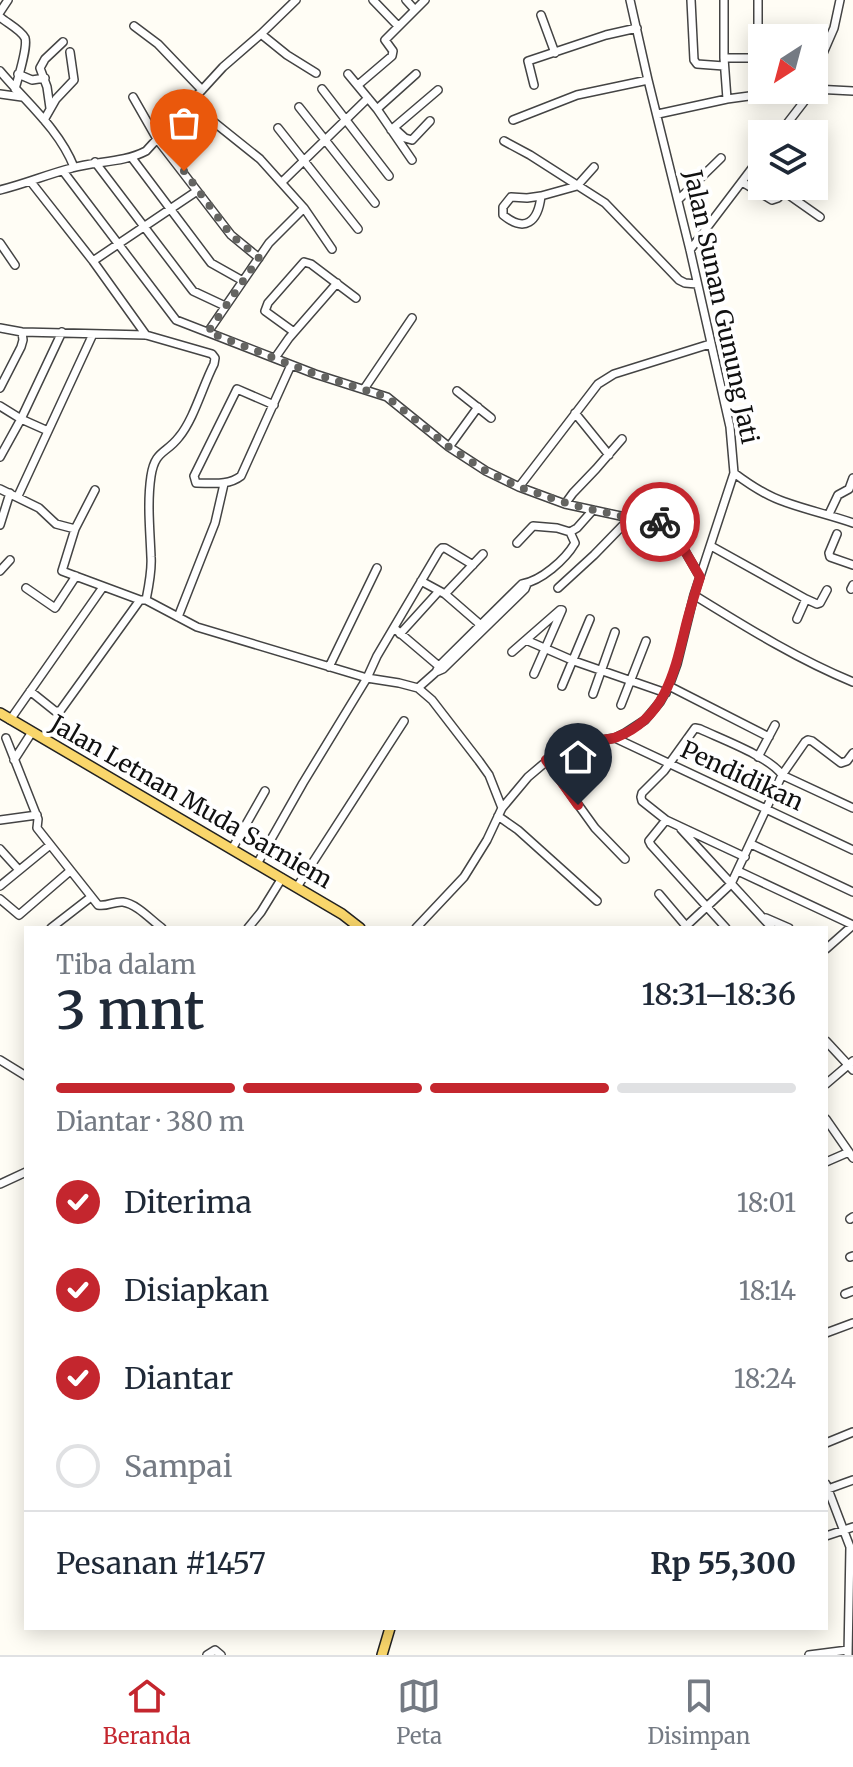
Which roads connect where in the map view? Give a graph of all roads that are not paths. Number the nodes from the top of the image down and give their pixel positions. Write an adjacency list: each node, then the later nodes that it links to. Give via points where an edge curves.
1 (8, 0): 12 (street)
2 (296, 0): 17 (street)
3 (373, 0): 15 (street)
4 (406, 0): 11 (street)
5 (425, 0): 11 (street)
6 (630, 0): 16 (street, Jalan Sunan Gunung Jati)
7 (691, 0): 22 (street, via 694,60 699,66)
8 (724, 0): 22 (street)
9 (758, 0): 22 (street, via 758,55)
10 (840, 0): 19 (street)
11 (415, 10): 15 (street)
12 (0, 14): 25 (street, via 25,39)
13 (541, 15): 21 (street)
14 (134, 26): 34 (street)
15 (398, 26): 30 (street, via 385,40 394,54)
16 (637, 28): 21 (street); 29 (street, Jalan Sunan Gunung Jati)
17 (261, 34): 24 (street); 34 (street)
18 (63, 42): 28 (street, via 41,63)
19 (828, 42)
20 (70, 52): 47 (street, via 74,80)
21 (555, 53): 31 (street, via 528,61)
22 (724, 62): 43 (street)
23 (0, 71): 32 (street)
24 (316, 73)
25 (18, 74): 28 (street); 32 (street)
26 (348, 74): 30 (street)
27 (416, 74): 48 (street)
28 (45, 78): 47 (street)
29 (648, 80): 49 (street, Jalan Sunan Gunung Jati); 52 (street, via 577,95)
30 (358, 85): 42 (street)
31 (534, 85)
32 (15, 89): 40 (street)
33 (322, 89): 50 (street)
34 (202, 90): 44 (street)
35 (438, 90): 56 (street)
36 (828, 90): 37 (street)
37 (853, 91)
38 (0, 94): 40 (street)
39 (748, 96): 43 (street)
40 (22, 97): 51 (street)
41 (133, 97): 57 (street)
42 (368, 98): 48 (street); 50 (street)
43 (727, 99): 49 (street)
44 (190, 103): 57 (street); 71 (street)
45 (803, 104): 53 (street)
46 (299, 107): 58 (street)
47 (50, 108): 51 (street)
48 (377, 109): 56 (street)
49 (658, 114): 78 (street, Jalan Sunan Gunung Jati)
50 (346, 119): 58 (street); 69 (street)
51 (44, 120): 65 (street)
52 (513, 120)
53 (790, 120)
54 (430, 121): 56 (street, via 412,140)
55 (278, 128): 63 (street)
56 (392, 129): 62 (street)
57 (157, 139): 60 (street); 76 (street)
58 (324, 140): 63 (street); 80 (street)
59 (504, 141): 73 (street)
60 (132, 158): 64 (street); 82 (street)
61 (721, 158): 78 (street)
62 (412, 160)
63 (302, 161): 71 (street); 85 (street)
64 (95, 162): 65 (street); 84 (street)
65 (74, 167): 67 (street)
66 (594, 167): 73 (street)
67 (63, 171): 70 (street); 87 (street)
68 (748, 174): 72 (street)
69 (389, 176)
70 (31, 182): 75 (street); 91 (street)
71 (282, 182): 81 (street)
72 (742, 182): 74 (street); 89 (street)
73 (577, 186): 77 (street); 95 (street, via 605,203 679,280)
74 (748, 186)
75 (0, 190)
76 (197, 191): 82 (street); 90 (street, via 231,235)
77 (541, 196): 77 (street, via 531,222 522,225 503,215 511,197)
78 (678, 200): 89 (street, Jalan Sunan Gunung Jati)
79 (799, 200): 83 (street)
80 (375, 203)
81 (304, 208): 88 (street); 90 (street)
82 (169, 209): 84 (street); 93 (street, via 211,263)
83 (820, 217)
84 (146, 227): 87 (street); 97 (street, via 193,291)
85 (358, 229)
86 (0, 243): 92 (street)
87 (118, 244): 91 (street); 102 (street, via 176,320)
88 (332, 249)
89 (690, 250): 95 (street, Jalan Sunan Gunung Jati)
90 (259, 258): 93 (street)
91 (93, 261): 105 (street)
92 (15, 265)
93 (243, 281): 97 (street)
94 (337, 283): 96 (street); 103 (street); 103 (street, via 308,262 295,272 265,311)
95 (697, 284): 106 (street, Jalan Sunan Gunung Jati)
96 (356, 298)
97 (225, 306): 102 (street)
98 (412, 318): 110 (street)
99 (0, 328): 100 (street)
100 (22, 332): 101 (street); 109 (street, via 21,347)
101 (62, 332): 104 (street); 117 (street)
102 (208, 332): 107 (street)
103 (294, 332): 107 (street)
104 (93, 334): 105 (street); 118 (street)
105 (146, 335): 157 (street, via 215,358 179,437 161,452 151,475 151,577)
106 (710, 344): 115 (street, via 614,374 594,388); 123 (street, Jalan Sunan Gunung Jati, via 730,427)
107 (275, 358): 108 (street)
108 (291, 365): 110 (street); 112 (street)
109 (0, 388)
110 (364, 389): 120 (street, via 387,397)
111 (457, 391): 114 (street)
112 (274, 405): 125 (street, via 241,476); 125 (street, via 237,389 194,476 196,483)
113 (0, 406): 117 (street)
114 (478, 407): 116 (street); 120 (street)
115 (575, 413): 121 (street); 126 (street)
116 (491, 418)
117 (21, 419): 118 (street); 122 (street)
118 (48, 431): 129 (street)
119 (622, 439): 121 (street)
120 (449, 447): 126 (street)
121 (609, 455): 130 (street)
122 (0, 457)
123 (734, 473): 132 (street, via 784,502); 140 (street, Jalan Sunan Gunung Jati)
124 (853, 478): 132 (street)
125 (224, 484): 158 (street, via 215,523)
126 (519, 487): 130 (street)
127 (0, 489): 129 (street)
128 (95, 490): 136 (street)
129 (14, 495): 135 (street); 136 (street, via 56,524)
130 (565, 504): 131 (street)
131 (593, 510): 133 (street); 137 (street)
132 (829, 514): 134 (street)
133 (630, 518): 148 (street, via 643,515 668,529); 152 (street)
134 (853, 523)
135 (0, 525)
136 (75, 529): 147 (street, via 62,571)
137 (570, 532): 139 (street, via 533,526); 161 (street, via 572,549)
138 (837, 534): 144 (street, via 830,557)
139 (517, 543)
140 (711, 546): 148 (street, Jalan Sunan Gunung Jati); 156 (street)
141 (483, 554): 143 (street)
142 (10, 560): 146 (street)
143 (473, 565): 149 (street, via 442,548); 154 (street)
144 (853, 565)
145 (377, 568): 169 (street)
146 (0, 571)
147 (76, 576): 150 (street); 151 (street, via 55,608)
148 (700, 577): 155 (street, Jalan Sunan Gunung Jati)
149 (421, 581): 154 (street); 162 (street)
150 (103, 587): 157 (street); 179 (street)
151 (26, 588)
152 (558, 588)
153 (827, 590): 156 (street, via 820,603)
154 (442, 592): 161 (street); 162 (street)
155 (694, 595): 175 (street, via 796,656); 178 (street, Jalan Sunan Gunung Jati)
156 (806, 599): 160 (street)
157 (143, 600): 158 (street); 179 (street, via 60,711)
158 (178, 617): 169 (street)
159 (590, 619): 168 (street)
160 (797, 619)
161 (482, 627): 170 (street)
162 (397, 631): 170 (street); 173 (street)
163 (615, 632): 171 (street)
164 (526, 640): 166 (street); 166 (street, via 561,610); 167 (street)
165 (646, 641): 174 (street)
166 (545, 649): 168 (street); 172 (street)
167 (512, 652)
168 (574, 661): 171 (street); 176 (street)
169 (329, 667): 173 (street)
170 (440, 669): 177 (street)
171 (602, 670): 174 (street); 180 (street)
172 (534, 674)
173 (367, 678): 177 (street); 210 (street)
174 (631, 680): 178 (street); 181 (street)
175 (853, 682)
176 (562, 686)
177 (418, 688): 198 (street, via 489,775)
178 (667, 690): 186 (street); 188 (street, Jalan Sunan Gunung Jati, via 645,720)
179 (30, 691): 182 (street)
180 (593, 694)
181 (621, 705)
182 (4, 718): 185 (main road, Jalan Letnan Muda Sarniem)
183 (404, 721): 217 (street)
184 (775, 725): 186 (street)
185 (32, 732): 191 (street); 206 (main road, Jalan Letnan Muda Sarniem)
186 (769, 737): 190 (street)
187 (6, 738): 191 (street)
188 (615, 738): 192 (street, Jalan Sunan Gunung Jati, via 569,747); 193 (street, Pendidikan)
189 (853, 753): 194 (street, via 841,763 808,740)
190 (758, 757): 193 (street, via 695,728); 194 (street)
191 (14, 760): 199 (street)
192 (546, 760): 198 (street, Jalan Sunan Gunung Jati); 209 (street, via 595,828)
193 (669, 764): 197 (street, Pendidikan); 201 (street, via 641,797)
194 (782, 775): 196 (street); 197 (street)
195 (265, 791): 206 (street)
196 (853, 808)
197 (765, 809): 203 (street); 207 (street, Pendidikan)
198 (500, 812): 222 (street); 230 (street, Jalan Sunan Gunung Jati, via 464,877)
199 (37, 815): 200 (street); 204 (street, via 37,828)
200 (0, 820)
201 (666, 820): 202 (street); 223 (street, via 649,841)
202 (676, 825): 208 (street); 215 (street)
203 (751, 844): 208 (street); 218 (street)
204 (50, 845): 211 (street); 212 (street)
205 (0, 849): 211 (street)
206 (232, 849): 210 (main road, Jalan Letnan Muda Sarniem)
207 (853, 850)
208 (745, 857): 213 (street)
209 (625, 859)
210 (257, 864): 214 (main road, Jalan Letnan Muda Sarniem)
211 (19, 870): 216 (street)
212 (70, 871): 220 (street); 221 (street, via 19,915)
213 (738, 871): 215 (street); 225 (street)
214 (282, 878): 217 (main road, Jalan Letnan Muda Sarniem); 228 (street)
215 (731, 884): 223 (street); 224 (street)
216 (0, 886)
217 (297, 887): 229 (main road, Jalan Letnan Muda Sarniem)
218 (853, 892)
219 (659, 894): 231 (street)
220 (91, 897): 226 (street); 227 (street, via 102,907 119,901 133,905)
221 (0, 899)
222 (597, 901)
223 (707, 907): 232 (street); 233 (street)
224 (760, 915): 234 (street); 235 (street)
225 (853, 925): 236 (street)
226 (54, 926)
227 (159, 926)
228 (250, 926)
229 (357, 926)
230 (418, 926)
231 (684, 926)
232 (686, 926)
233 (724, 926)
234 (770, 926)
235 (785, 926)
236 (828, 945)
237 (828, 1043): 239 (street)
238 (0, 1060): 240 (street)
239 (851, 1065): 241 (street)
240 (24, 1075)
241 (828, 1082)
242 (828, 1122): 243 (street)
243 (851, 1155): 244 (street)
244 (828, 1161)
245 (24, 1173): 246 (street)
246 (0, 1184)
247 (853, 1323): 248 (street)
248 (828, 1332)
249 (853, 1432): 250 (street)
250 (828, 1442)
251 (853, 1480): 252 (street)
252 (828, 1486)
253 (828, 1489): 255 (street)
254 (853, 1527): 255 (street)
255 (844, 1530): 256 (street); 258 (street, via 850,1547)
256 (828, 1535)
257 (389, 1630): 262 (main road)
258 (851, 1636): 259 (street)
259 (848, 1653): 263 (street)
260 (207, 1655): 261 (street, via 215,1650)
261 (221, 1655)
262 (382, 1655)
263 (809, 1655)

